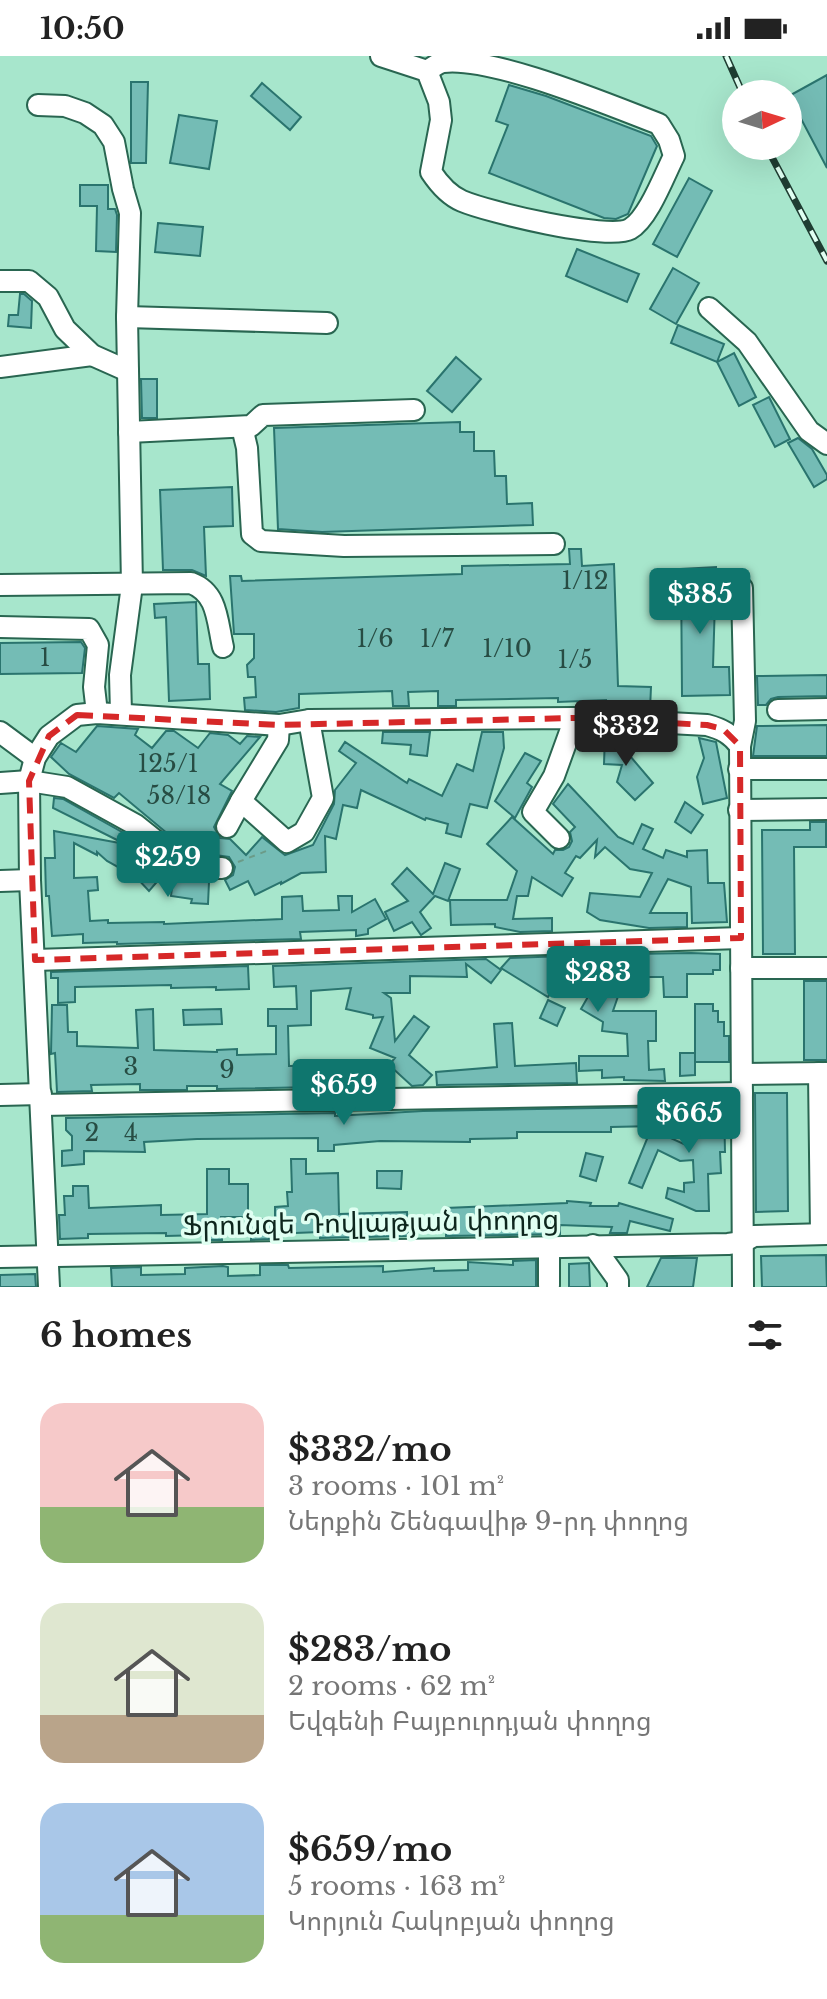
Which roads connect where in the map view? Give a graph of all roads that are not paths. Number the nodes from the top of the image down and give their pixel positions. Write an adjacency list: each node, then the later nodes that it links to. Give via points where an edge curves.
1 (381, 56): 2 (street)
2 (427, 71): 2 (street, via 441,120 431,172 443,189 461,200 567,228 621,233 633,228 648,207 674,156 659,124 517,71 465,61 441,62)
3 (38, 105): 6 (street, via 85,113 103,125 114,142 130,213)
4 (0, 281): 8 (street, via 29,281 48,297 65,329)
5 (709, 308): 14 (street, via 747,342 809,431)
6 (127, 317): 7 (street); 10 (street)
7 (327, 323)
8 (92, 355): 9 (street); 10 (street)
9 (0, 367)
10 (128, 371): 13 (street)
11 (414, 410): 12 (street, via 263,415)
12 (242, 427): 13 (street); 15 (street, via 252,534 261,541 344,546)
13 (129, 432): 17 (street)
14 (827, 444)
15 (554, 544)
16 (0, 585): 17 (street)
17 (132, 585): 20 (street, via 191,583 203,588 211,598); 24 (street, via 120,675)
18 (742, 588): 29 (street, via 745,721)
19 (0, 627): 23 (street, via 89,629 98,645)
20 (223, 647)
21 (827, 709): 22 (street)
22 (778, 710)
23 (97, 713): 24 (street); 30 (street, via 77,715 49,736)
24 (121, 713): 27 (street)
25 (575, 718): 26 (street); 29 (street, via 707,725 723,729); 39 (street, via 554,776 533,812)
26 (309, 720): 27 (street); 35 (street, via 323,798 304,832 287,842)
27 (279, 725): 35 (street, via 278,740)
28 (0, 732): 30 (street)
29 (740, 746): 31 (street)
30 (35, 758): 33 (street)
31 (739, 769): 32 (street); 37 (street)
32 (827, 769)
33 (29, 781): 34 (street); 40 (street, via 67,787 136,825 186,865); 41 (street)
34 (0, 783)
35 (241, 801): 38 (street)
36 (827, 809): 37 (street)
37 (739, 810): 43 (street)
38 (227, 827)
39 (559, 838)
40 (222, 868)
41 (30, 880): 42 (street); 44 (street)
42 (0, 881)
43 (741, 938): 44 (street); 45 (street)
44 (35, 960): 50 (street)
45 (741, 968): 46 (street); 48 (street)
46 (827, 968)
47 (823, 1073): 48 (street); 51 (street)
48 (742, 1083): 50 (street); 52 (street)
49 (0, 1095): 50 (street)
50 (41, 1100): 55 (street)
51 (824, 1234): 52 (street, Ֆրունզե Դովլաթյան փողոց, via 754,1236)
52 (743, 1242): 53 (street, Ֆրունզե Դովլաթյան փողոց); 60 (street)
53 (593, 1245): 54 (street, Ֆրունզե Դովլաթյան փողոց); 59 (street)
54 (549, 1246): 55 (street, Ֆրունզե Դովլաթյան փողոց); 57 (street)
55 (48, 1256): 56 (street, Ֆրունզե Դովլաթյան փողոց); 58 (street)
56 (0, 1257)
57 (549, 1285)
58 (49, 1287)
59 (618, 1287)
60 (743, 1287)

